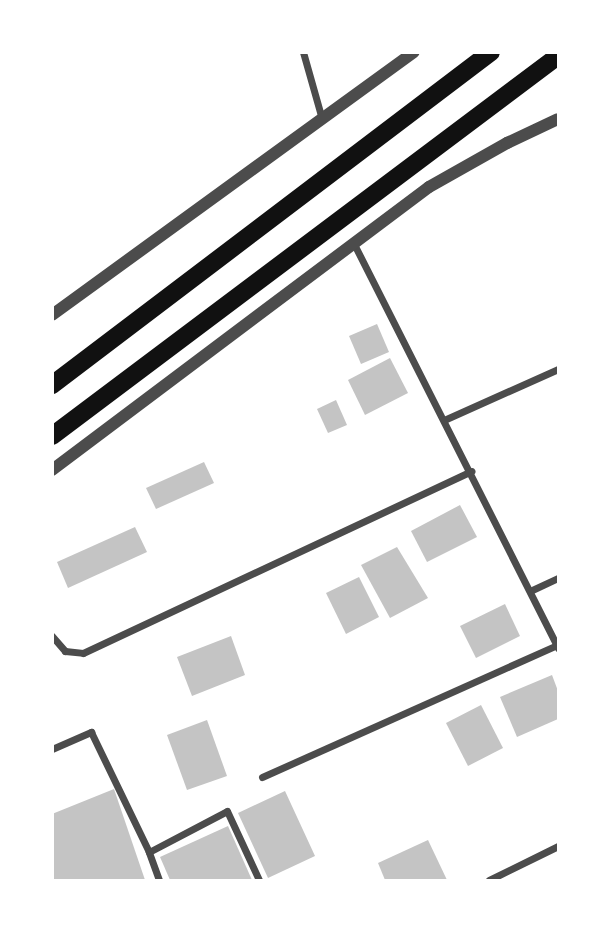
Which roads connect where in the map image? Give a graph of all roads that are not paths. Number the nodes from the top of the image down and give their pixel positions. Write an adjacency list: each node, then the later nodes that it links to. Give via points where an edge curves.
1 (303, 52): 5 (street)
2 (414, 52): 5 (street)
3 (491, 52): 10 (main road)
4 (558, 56): 12 (main road)
5 (322, 119): 8 (street)
6 (558, 119): 7 (street, via 429,187)
7 (354, 244): 11 (street); 13 (street)
8 (52, 315)
9 (558, 369): 11 (street)
10 (52, 385)
11 (444, 419): 14 (street)
12 (52, 436)
13 (52, 470)
14 (471, 471): 16 (street); 17 (street, via 83,653 65,651)
15 (558, 578): 16 (street)
16 (530, 591): 18 (street)
17 (52, 636)
18 (558, 646): 20 (street)
19 (52, 749): 22 (street, via 91,732)
20 (262, 777)
21 (558, 846): 25 (street)
22 (149, 852): 23 (street); 24 (street, via 227,811)
23 (159, 880)
24 (258, 880)
25 (489, 880)

